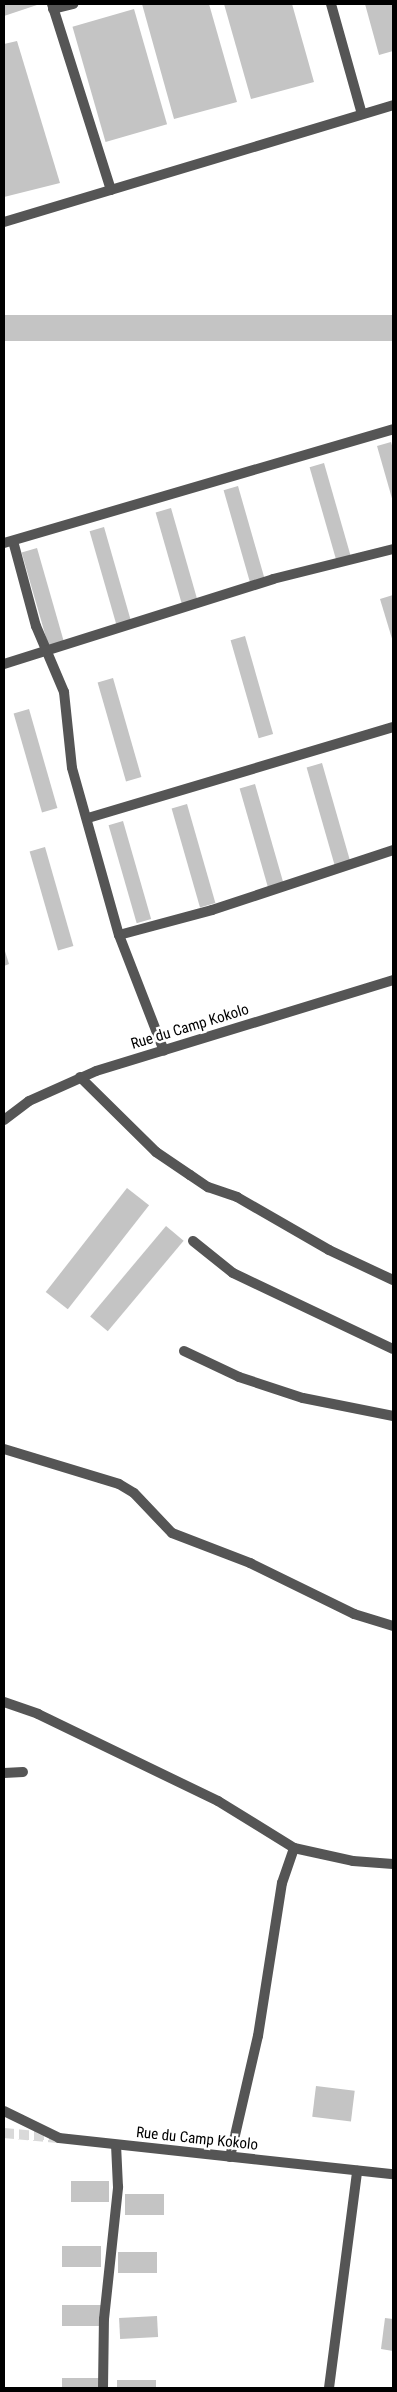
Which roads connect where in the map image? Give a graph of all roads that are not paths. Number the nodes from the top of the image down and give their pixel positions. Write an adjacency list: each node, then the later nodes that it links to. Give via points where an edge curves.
1 (73, 4): 3 (street)
2 (331, 4): 5 (street)
3 (52, 7): 6 (street)
4 (393, 105): 5 (street)
5 (362, 114): 6 (street)
6 (110, 190): 7 (street)
7 (4, 222)
8 (393, 429): 9 (street)
9 (8, 542): 11 (street, via 36,626)
10 (393, 549): 11 (street, via 272,579)
11 (50, 652): 12 (street); 14 (street, via 64,692 72,768)
12 (4, 664)
13 (393, 727): 14 (street, via 232,778 170,792)
14 (88, 818): 16 (street)
15 (393, 850): 16 (street, via 212,910)
16 (119, 935): 18 (street)
17 (393, 980): 18 (street, Rue du Camp Kokolo)
18 (164, 1051): 19 (street, Rue du Camp Kokolo)
19 (80, 1077): 20 (street, Rue du Camp Kokolo, via 29,1101); 22 (street, via 156,1152 208,1187 238,1197 329,1250)
20 (4, 1120)
21 (193, 1241): 23 (street, via 234,1273)
22 (393, 1280)
23 (393, 1348)
24 (184, 1351): 25 (street, via 239,1377 303,1398)
25 (393, 1416)
26 (4, 1448): 27 (street, via 119,1484 134,1493 172,1533 250,1563 354,1614)
27 (393, 1626)
28 (4, 1702): 31 (street, via 38,1714 218,1801)
29 (23, 1772): 30 (street)
30 (4, 1773)
31 (294, 1848): 32 (street, via 353,1861); 35 (street, via 282,1883 258,2036)
32 (393, 1864)
33 (4, 2111): 34 (street, Rue du Camp Kokolo, via 59,2138)
34 (116, 2145): 35 (street, Rue du Camp Kokolo); 38 (street, via 118,2187 104,2318)
35 (230, 2157): 36 (street, Rue du Camp Kokolo)
36 (357, 2171): 37 (street, Rue du Camp Kokolo); 39 (street)
37 (393, 2174)
38 (103, 2388)
39 (329, 2388)

